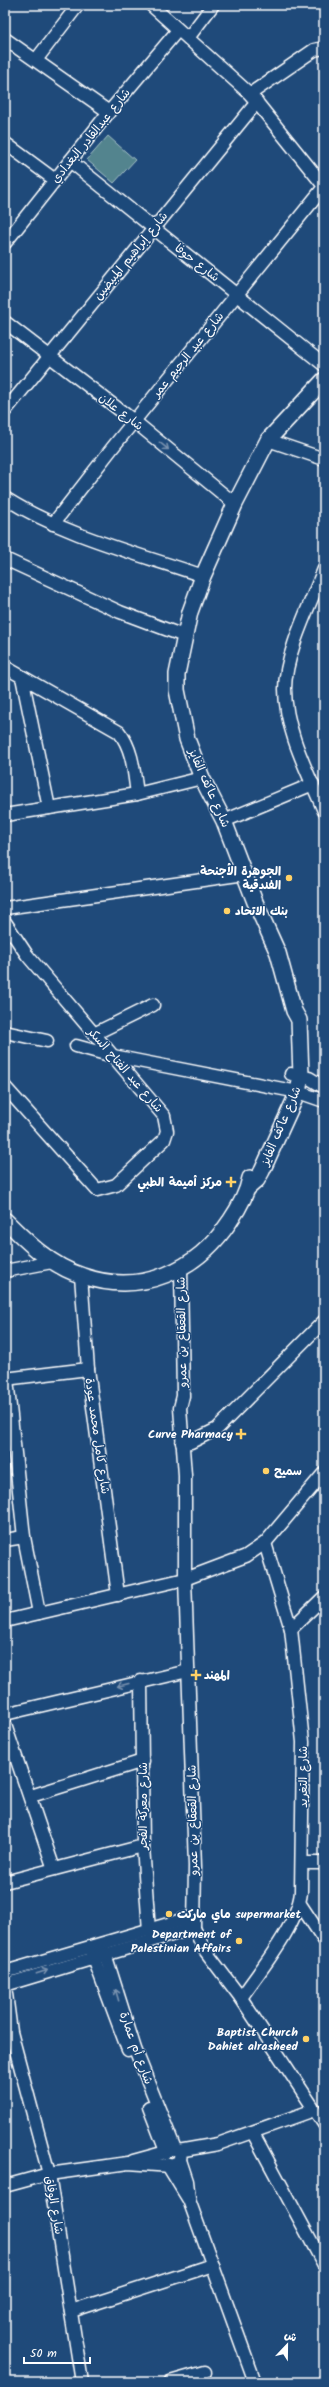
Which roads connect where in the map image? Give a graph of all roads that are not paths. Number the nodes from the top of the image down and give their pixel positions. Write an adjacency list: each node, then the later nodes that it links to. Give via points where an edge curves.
1 (78, 5): 8 (street)
2 (151, 5): 4 (street)
3 (213, 5): 5 (street)
4 (178, 30): 5 (street); 10 (street, شارع عبدالقادر البغدادي)
5 (188, 38): 9 (street)
6 (5, 39): 8 (street)
7 (324, 48): 9 (street, شارع إبراهيم المبيضين, via 314,50)
8 (36, 60): 10 (street)
9 (254, 98): 14 (street); 15 (street, شارع إبراهيم المبيضين)
10 (109, 112): 12 (street, شارع عبدالقادر البغدادي)
11 (5, 144): 13 (street)
12 (70, 160): 13 (street, شارع عبدالقادر البغدادي); 15 (street, شارع حوفا)
13 (55, 180): 16 (street, شارع عبدالقادر البغدادي)
14 (324, 186): 17 (street, شارع عبد الرحيم عمر)
15 (153, 228): 17 (street, شارع حوفا); 19 (street, شارع إبراهيم المبيضين)
16 (5, 243)
17 (238, 294): 20 (street, شارع حوفا); 23 (street, شارع عبد الرحيم عمر)
18 (5, 322): 19 (street, شارع علان)
19 (50, 357): 22 (street, شارع إبراهيم المبيضين); 23 (street, شارع علان)
20 (324, 365)
21 (324, 380): 24 (main road, شارع عاكف الفايز)
22 (5, 411)
23 (134, 421): 27 (street, شارع علان, one-way to 27); 28 (street, شارع عبد الرحيم عمر)
24 (268, 440): 25 (street); 27 (main road, شارع عاكف الفايز)
25 (324, 459)
26 (5, 498): 28 (street)
27 (236, 504): 31 (main road, شارع عاكف الفايز)
28 (53, 524): 31 (street, via 108,546)
29 (5, 559): 32 (street, via 113,610)
30 (324, 569): 36 (street, via 287,668 285,689 289,716)
31 (202, 576): 32 (main road, شارع عاكف الفايز)
32 (184, 636): 35 (main road, شارع عاكف الفايز, via 177,674 177,690 187,739)
33 (5, 667): 34 (street)
34 (22, 678): 37 (street, via 119,732 126,741 130,753); 38 (street)
35 (202, 778): 37 (street); 41 (main road, شارع عاكف الفايز)
36 (313, 784): 39 (street); 41 (street)
37 (137, 794): 38 (street)
38 (49, 808): 40 (street)
39 (324, 811)
40 (5, 815)
41 (224, 821): 42 (main road, شارع عاكف الفايز)
42 (246, 874): 43 (street); 51 (main road, شارع عاكف الفايز, via 255,902 278,953 294,1011 299,1020)
43 (5, 908)
44 (5, 922): 47 (street, شارع عبد الفتاح السكر, via 27,955)
45 (153, 1005): 47 (street)
46 (5, 1032): 48 (street)
47 (94, 1034): 50 (street, شارع عبد الفتاح السكر)
48 (46, 1041)
49 (76, 1046): 50 (street)
50 (113, 1056): 52 (street, شارع عبد الفتاح السكر, via 164,1116 167,1131 164,1140 116,1185 104,1190 92,1188); 54 (street)
51 (296, 1075): 53 (street, via 315,1080); 54 (main road, شارع عاكف الفايز)
52 (5, 1087)
53 (324, 1087)
54 (293, 1091): 55 (street); 58 (main road, شارع عاكف الفايز, via 257,1180 248,1188 219,1237 202,1255)
55 (324, 1101)
56 (5, 1220): 57 (main road, شارع عاكف الفايز)
57 (52, 1262): 59 (street); 60 (main road, شارع عاكف الفايز)
58 (181, 1268): 60 (main road, شارع عاكف الفايز, via 166,1276 134,1282 108,1282); 64 (street, شارع القعقاع بن عمرو)
59 (5, 1270)
60 (82, 1276): 62 (street, شارع كامل محمد عودة)
61 (324, 1321): 64 (street, via 217,1429)
62 (88, 1369): 63 (street); 70 (street, شارع كامل محمد عودة)
63 (6, 1379): 66 (street)
64 (186, 1438): 69 (street, شارع القعقاع بن عمرو)
65 (324, 1473): 68 (street)
66 (24, 1537): 67 (street); 72 (street)
67 (5, 1540)
68 (265, 1543): 69 (street, via 246,1556); 74 (street, شارع التغريد)
69 (185, 1579): 70 (street); 75 (street, شارع القعقاع بن عمرو)
70 (118, 1595): 72 (street)
71 (324, 1597): 74 (street)
72 (39, 1613): 73 (street)
73 (5, 1621)
74 (291, 1629): 82 (street, شارع التغريد, via 303,1742)
75 (188, 1671): 76 (street); 87 (street, شارع القعقاع بن عمرو, via 194,1866)
76 (141, 1681): 77 (street, one-way to 77); 79 (street, شارع معركة الفجر)
77 (5, 1714)
78 (5, 1725): 80 (street)
79 (143, 1760): 80 (street); 81 (street, شارع معركة الفجر)
80 (31, 1796): 84 (street)
81 (143, 1846): 84 (street); 88 (street, شارع معركة الفجر)
82 (302, 1863): 83 (street); 86 (street, شارع التغريد)
83 (324, 1863)
84 (54, 1869): 85 (street)
85 (5, 1882)
86 (300, 1904): 89 (street); 94 (street, شارع التغريد, via 288,1928)
87 (193, 1922): 88 (street); 90 (street); 94 (street, شارع القعقاع بن عمرو, via 204,1949)
88 (149, 1931): 90 (street)
89 (324, 1940)
90 (104, 1949): 91 (street); 96 (street, شارع أم عمارة, one-way to 90)
91 (91, 1953): 92 (street); 93 (street, one-way to 91); 96 (street, شارع أم عمارة)
92 (5, 1972)
93 (5, 1986): 95 (street, شارع الوفاق)
94 (241, 1998): 97 (street, شارع القعقاع بن عمرو)
95 (8, 2027): 101 (street, شارع الوفاق)
96 (132, 2050): 100 (street, شارع أم عمارة)
97 (314, 2110): 98 (street, شارع القعقاع بن عمرو); 99 (street)
98 (324, 2124)
99 (253, 2133): 100 (street, via 218,2144 200,2154); 104 (street)
100 (172, 2156): 101 (street); 103 (street, شارع أم عمارة, via 187,2181 189,2200)
101 (49, 2174): 102 (street); 105 (street, شارع الوفاق)
102 (5, 2186)
103 (213, 2265): 105 (street); 109 (street, شارع أم عمارة)
104 (324, 2265)
105 (71, 2311): 107 (street, شارع الوفاق)
106 (205, 2372): 108 (street)
107 (82, 2382)
108 (170, 2382)
109 (256, 2382)

